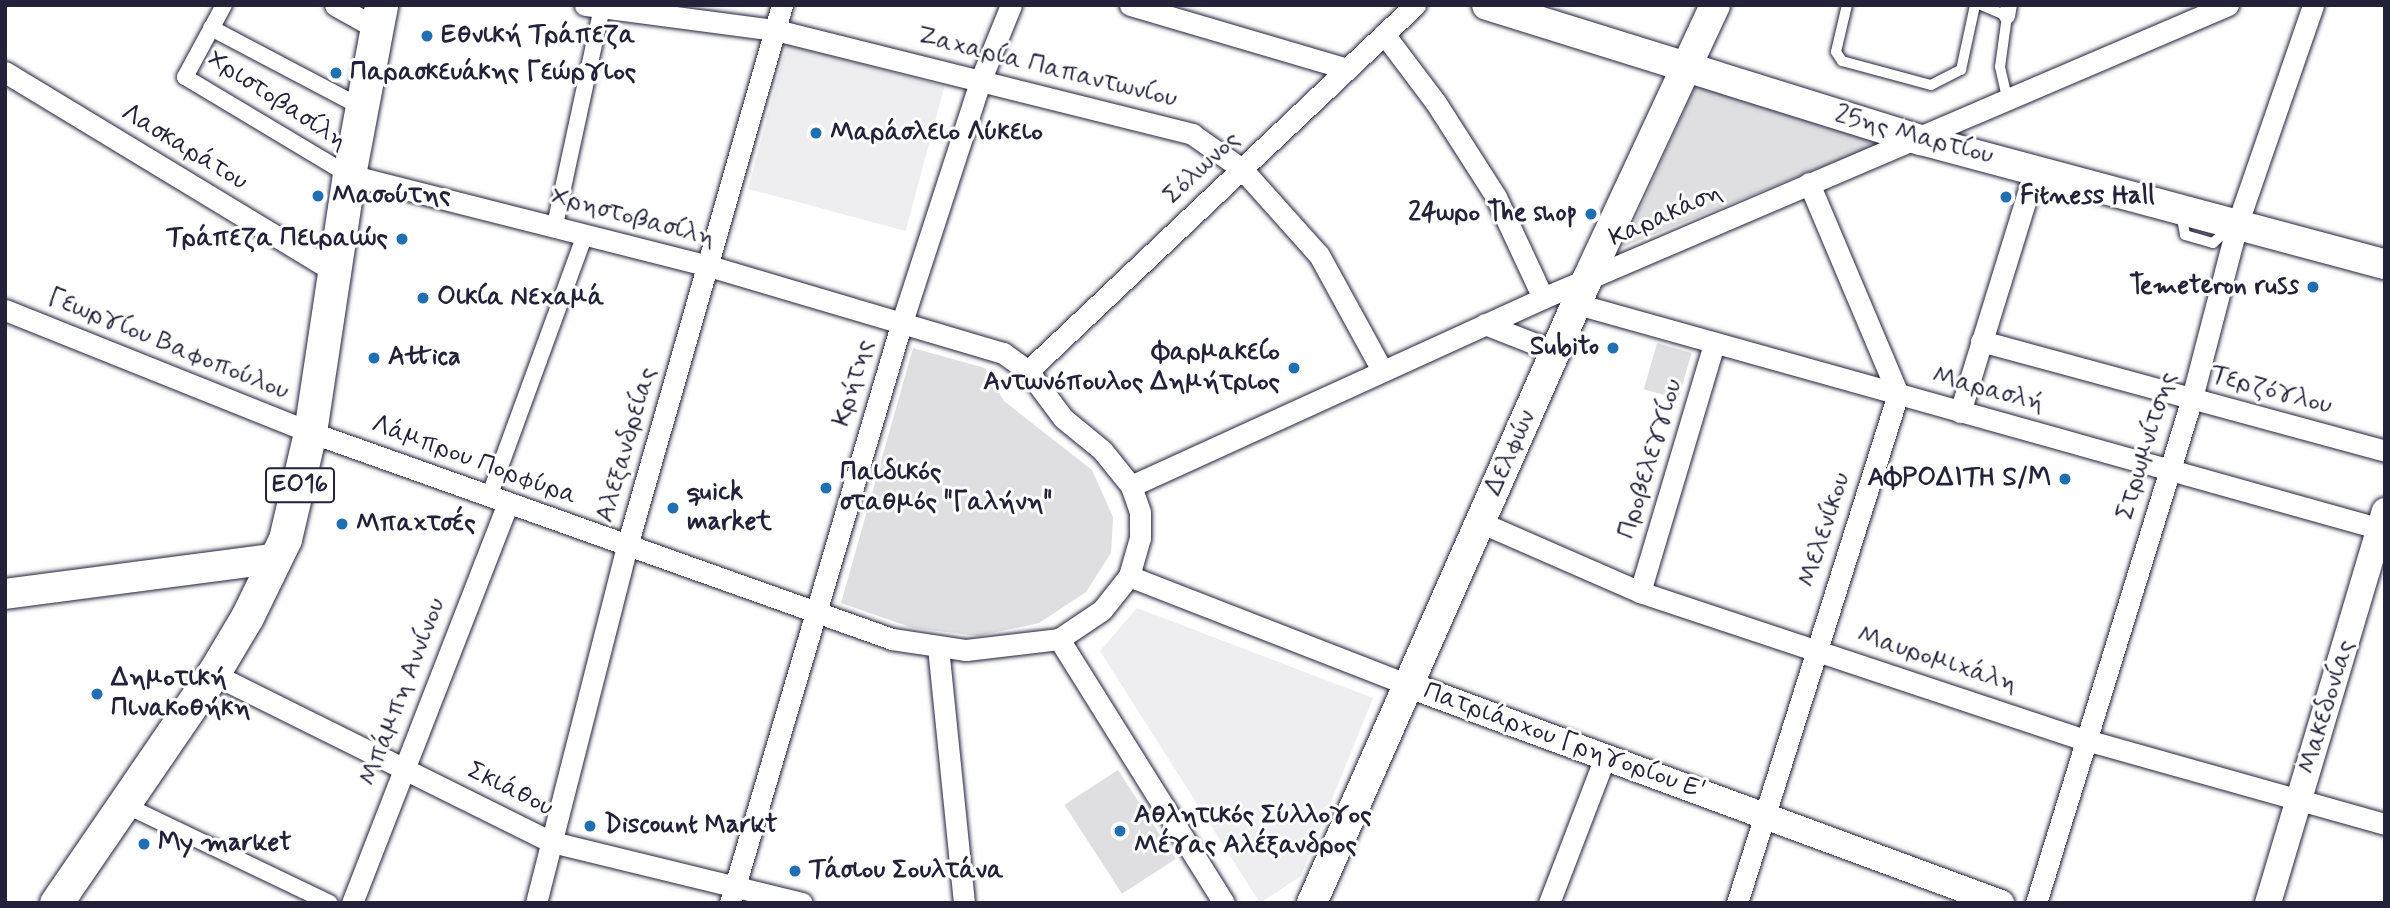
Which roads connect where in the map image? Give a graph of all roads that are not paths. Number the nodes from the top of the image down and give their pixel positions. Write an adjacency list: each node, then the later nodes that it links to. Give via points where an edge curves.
1 (224, 5): 16 (street)
2 (335, 5): 15 (street)
3 (782, 5): 17 (street, Αλεξανδρείας)
4 (1011, 5): 22 (street, Κρήτης)
5 (1130, 5): 20 (street)
6 (1415, 5): 18 (street, Σόλωνος)
7 (1487, 5): 19 (main road, 25ης Μαρτίου)
8 (1715, 5): 19 (main road, Δελφών)
9 (1847, 5): 10 (lane, via 1836,52 1842,61 1931,85 1961,70)
10 (1978, 5): 14 (lane)
11 (2228, 5): 23 (street, Καρακάση)
12 (2313, 5): 32 (street, Στρωμνίτσης)
13 (593, 6): 17 (street, Ζαχαρία Παπαντωνίου); 31 (street)
14 (2008, 10): 23 (lane, via 2000,67)
15 (379, 17): 24 (main road, ΕΟ16)
16 (211, 28): 24 (street, Χριστοβασίλη); 28 (street, Χριστοβασίλη, via 185,77)
17 (776, 30): 22 (street, Ζαχαρία Παπαντωνίου); 35 (street, Αλεξανδρείας)
18 (1384, 34): 20 (street, Σόλωνος); 38 (street, via 1436,103 1496,197)
19 (1686, 67): 25 (main road, 25ης Μαρτίου); 37 (main road, Δελφών)
20 (1347, 69): 26 (street, Σόλωνος)
21 (5, 72): 36 (street, Λασκαράτου)
22 (981, 79): 26 (street, Ζαχαρία Παπαντωνίου, via 1192,134); 41 (street, Κρήτης)
23 (2008, 103): 25 (street, Καρακάση)
24 (361, 107): 28 (main road, ΕΟ16)
25 (1921, 140): 27 (main road, 25ης Μαρτίου); 29 (street, Καρακάση)
26 (1242, 169): 45 (street, Ζαχαρία Παπαντωνίου, via 1319,255); 46 (street, Σόλωνος)
27 (2035, 169): 32 (main road, 25ης Μαρτίου); 42 (street)
28 (349, 175): 31 (street, Χρηστοβασίλη); 36 (main road, ΕΟ16)
29 (1809, 183): 37 (street, Καρακάση); 47 (street)
30 (2182, 219): 32 (lane, via 2185,235 2213,243)
31 (555, 225): 33 (street, Χρηστοβασίλη)
32 (2231, 228): 34 (main road, 25ης Μαρτίου); 48 (street, Στρωμνίτσης)
33 (585, 234): 35 (street, Χρηστοβασίλη); 54 (street)
34 (2385, 264)
35 (709, 266): 41 (street, Χρηστοβασίλη); 57 (street, Αλεξανδρείας)
36 (334, 271): 50 (main road, ΕΟ16)
37 (1582, 293): 38 (street, Καρακάση); 43 (street, Μαρασλή); 44 (main road, Δελφών)
38 (1543, 298): 40 (street, Καρακάση)
39 (5, 310): 50 (street, Γεωργίου Βαφοπούλου)
40 (1485, 324): 44 (street); 45 (street, Καρακάση)
41 (901, 325): 46 (street, Χρηστοβασίλη, via 1003,353); 62 (street, Κρήτης)
42 (1981, 341): 48 (street, Τερζόγλου); 49 (street)
43 (1714, 343): 47 (street, Μαρασλή); 60 (street, Προβελεγγίου)
44 (1556, 352): 55 (main road, Δελφών)
45 (1382, 370): 53 (street, Καρακάση)
46 (1028, 371): 53 (street, Χρηστοβασίλη, via 1063,418 1102,450)
47 (1898, 394): 49 (street, Μαρασλή); 65 (street, Μελενίκου)
48 (2192, 398): 51 (street, Τερζόγλου); 52 (street, Στρωμνίτσης)
49 (1960, 412): 52 (street, Μαρασλή)
50 (310, 432): 54 (street, Λάμπρου Πορφύρα); 58 (main road, ΕΟ16, via 297,500)
51 (2385, 451)
52 (2169, 470): 56 (street, Μαρασλή); 68 (street, Στρωμνίτσης)
53 (1131, 486): 59 (street, via 1140,512 1140,538)
54 (499, 500): 57 (street, Λάμπρου Πορφύρα); 70 (street, Μπάμπη Αννίνου)
55 (1480, 522): 60 (street, Μαυρομιχάλη); 67 (main road, Δελφών)
56 (2383, 523): 71 (street, Μακεδονίας)
57 (627, 545): 62 (street, Λάμπρου Πορφύρα); 75 (street, Αλεξανδρείας)
58 (277, 558): 61 (main road); 66 (main road, ΕΟ16)
59 (1129, 576): 63 (street, via 1102,610); 67 (street, Πατριάρχου Γρηγορίου Ε')
60 (1640, 592): 65 (street, Μαυρομιχάλη)
61 (5, 594)
62 (816, 613): 64 (street, Λάμπρου Πορφύρα, via 892,639); 76 (street, Κρήτης)
63 (1059, 639): 64 (street, Λάμπρου Πορφύρα, via 1001,648); 85 (street)
64 (938, 647): 84 (street)
65 (1815, 650): 68 (street, Μαυρομιχάλη); 73 (street, Μελενίκου)
66 (213, 674): 70 (street, Σκιάθου); 72 (main road, ΕΟ16)
67 (1409, 685): 69 (street, Πατριάρχου Γρηγορίου Ε'); 77 (main road, Δελφών)
68 (2087, 740): 71 (street, Μαυρομιχάλη); 88 (street, Στρωμνίτσης)
69 (1605, 757): 73 (street, Πατριάρχου Γρηγορίου Ε'); 78 (street)
70 (403, 769): 75 (street, Σκιάθου); 81 (street, Μπάμπη Αννίνου)
71 (2299, 799): 74 (street, Μαυρομιχάλη); 89 (street, Μακεδονίας)
72 (123, 804): 79 (main road, ΕΟ16); 80 (street)
73 (1766, 816): 86 (street, Μελενίκου); 87 (street, Πατριάρχου Γρηγορίου Ε')
74 (2385, 824)
75 (552, 842): 76 (street, Σκιάθου); 82 (street, Αλεξανδρείας)
76 (732, 895): 83 (street, Σκιάθου)
77 (1319, 901)
78 (1554, 901)
79 (56, 903)
80 (330, 903)
81 (352, 903)
82 (536, 903)
83 (802, 903)
84 (964, 903)
85 (1224, 903)
86 (1737, 903)
87 (2001, 903)
88 (2036, 903)
89 (2268, 903)

